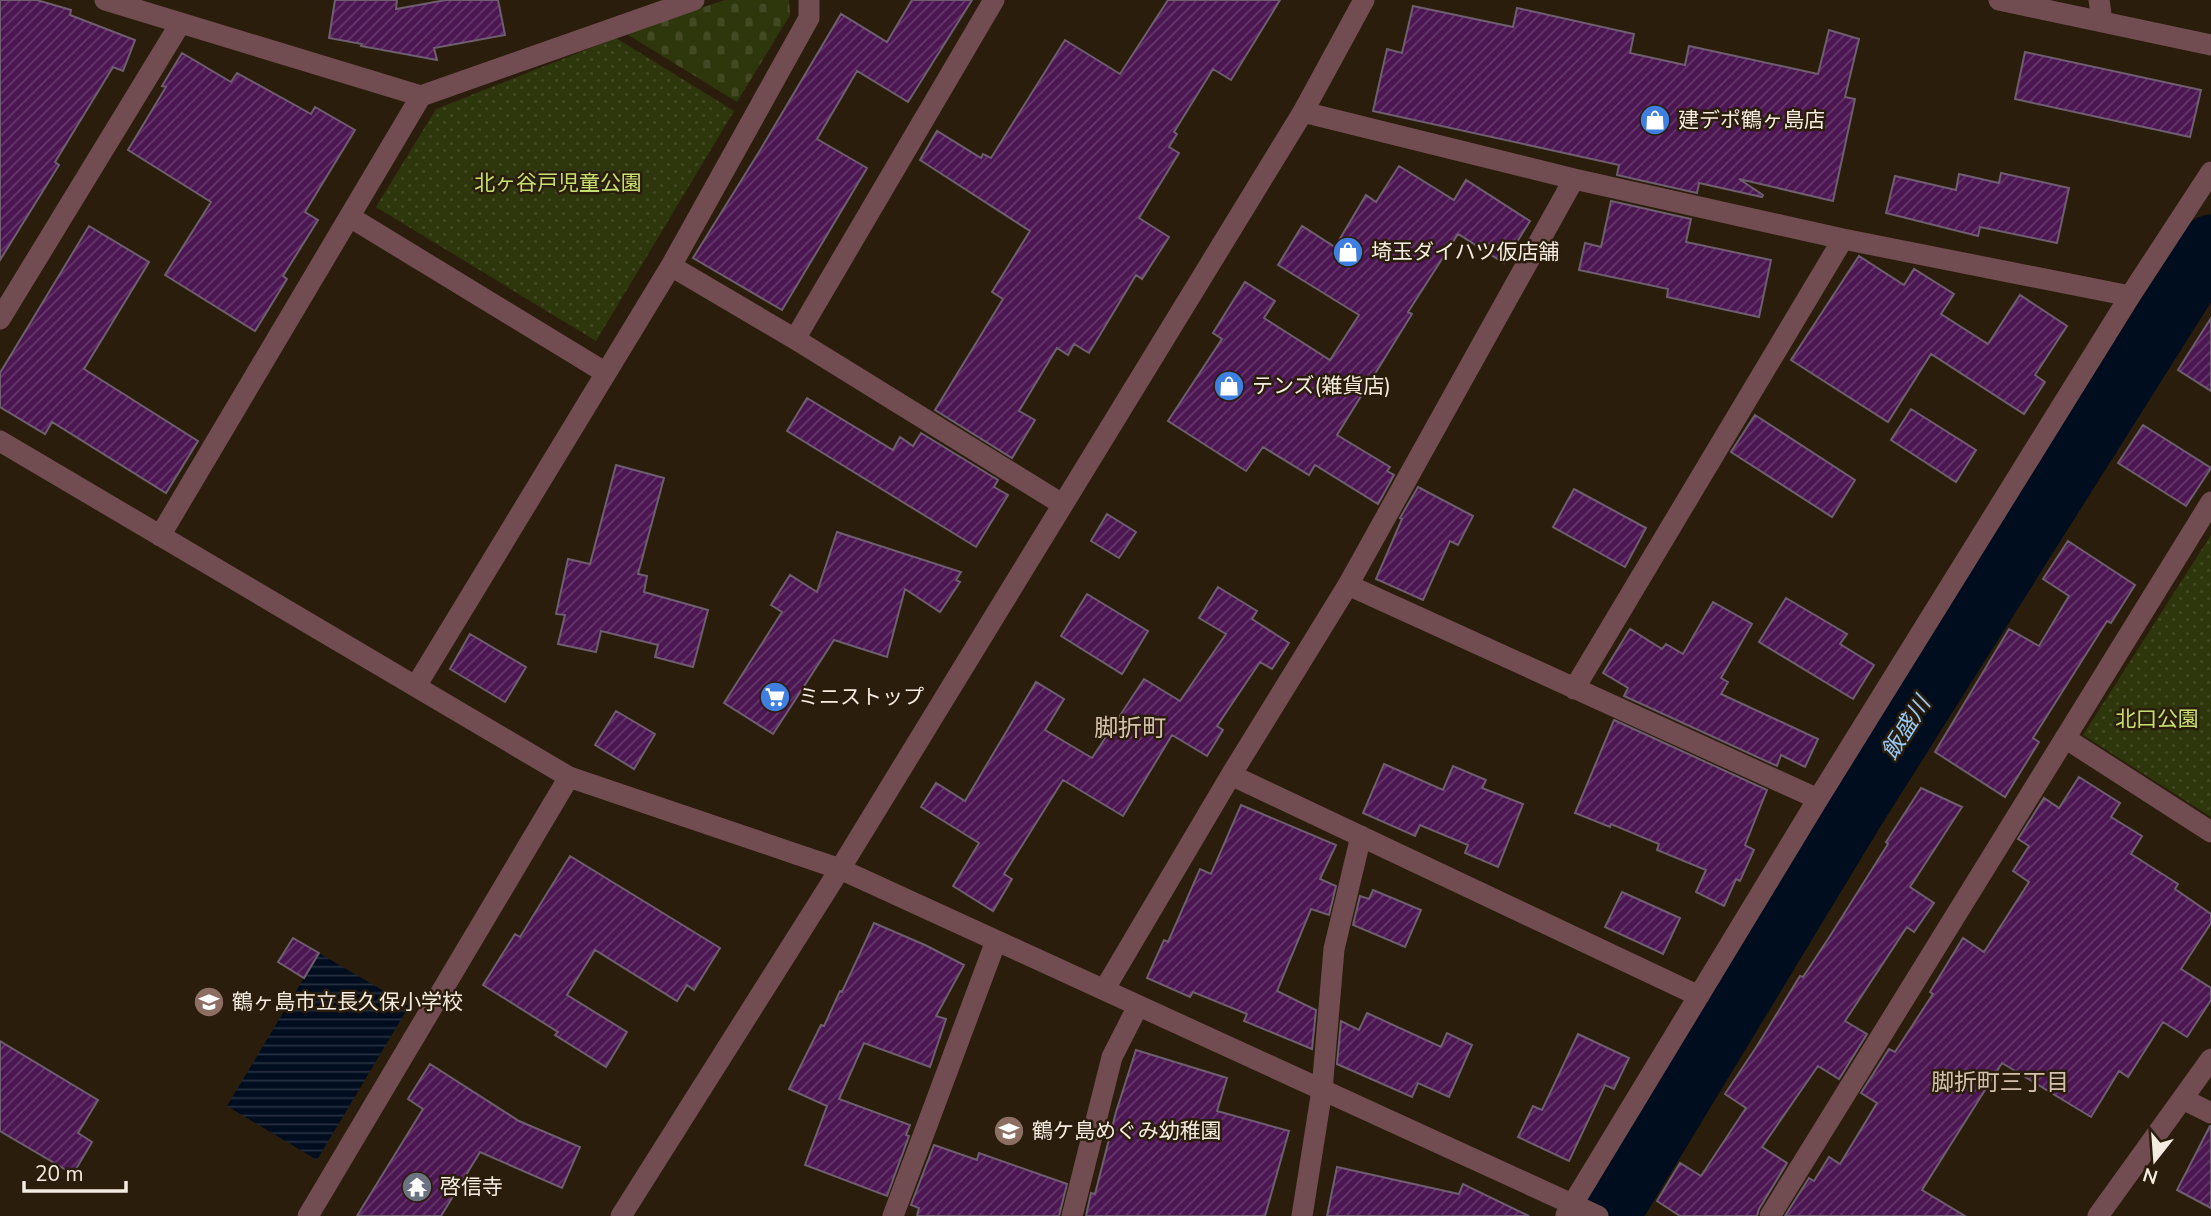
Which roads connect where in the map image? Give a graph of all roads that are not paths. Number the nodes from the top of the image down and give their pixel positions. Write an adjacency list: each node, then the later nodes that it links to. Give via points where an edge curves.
1 (105, 0): 8 (street)
2 (694, 0): 10 (street)
3 (809, 0): 16 (street, via 809,18)
4 (994, 0): 19 (street)
5 (1364, 0): 11 (street)
6 (1999, 0): 7 (street)
7 (2101, 10): 9 (street)
8 (180, 24): 10 (street); 18 (street)
9 (2211, 45)
10 (421, 96): 14 (street)
11 (1303, 111): 13 (street); 23 (street)
12 (2211, 173): 17 (street)
13 (1574, 179): 15 (street); 25 (street)
14 (350, 217): 20 (street); 24 (street)
15 (1843, 239): 17 (street); 27 (street)
16 (671, 266): 19 (street); 20 (street)
17 (2130, 296): 31 (street)
18 (0, 318)
19 (794, 338): 23 (street)
20 (606, 373): 26 (street)
21 (0, 441): 24 (street)
22 (2211, 502): 28 (street)
23 (1062, 504): 34 (street)
24 (160, 536): 26 (street)
25 (1348, 585): 27 (street); 29 (street)
26 (416, 687): 30 (street)
27 (1574, 688): 31 (street)
28 (2065, 738): 32 (street); 50 (street)
29 (1231, 775): 33 (street); 36 (street)
30 (569, 777): 34 (street); 44 (street)
31 (1818, 799): 37 (street)
32 (2211, 832)
33 (1361, 836): 37 (street); 40 (street, via 1334,949)
34 (840, 869): 35 (street); 45 (street)
35 (996, 941): 36 (street); 46 (street)
36 (1104, 990): 38 (street)
37 (1699, 996): 43 (street)
38 (1138, 1006): 40 (street); 47 (street, via 1112,1056)
39 (2211, 1059): 41 (street)
40 (1322, 1090): 43 (street); 48 (street)
41 (2183, 1099): 42 (street); 51 (street)
42 (2211, 1112)
43 (1569, 1210): 49 (street)
44 (308, 1216)
45 (621, 1216)
46 (892, 1216)
47 (1072, 1216)
48 (1302, 1216)
49 (1598, 1216)
50 (1770, 1216)
51 (2098, 1216)

